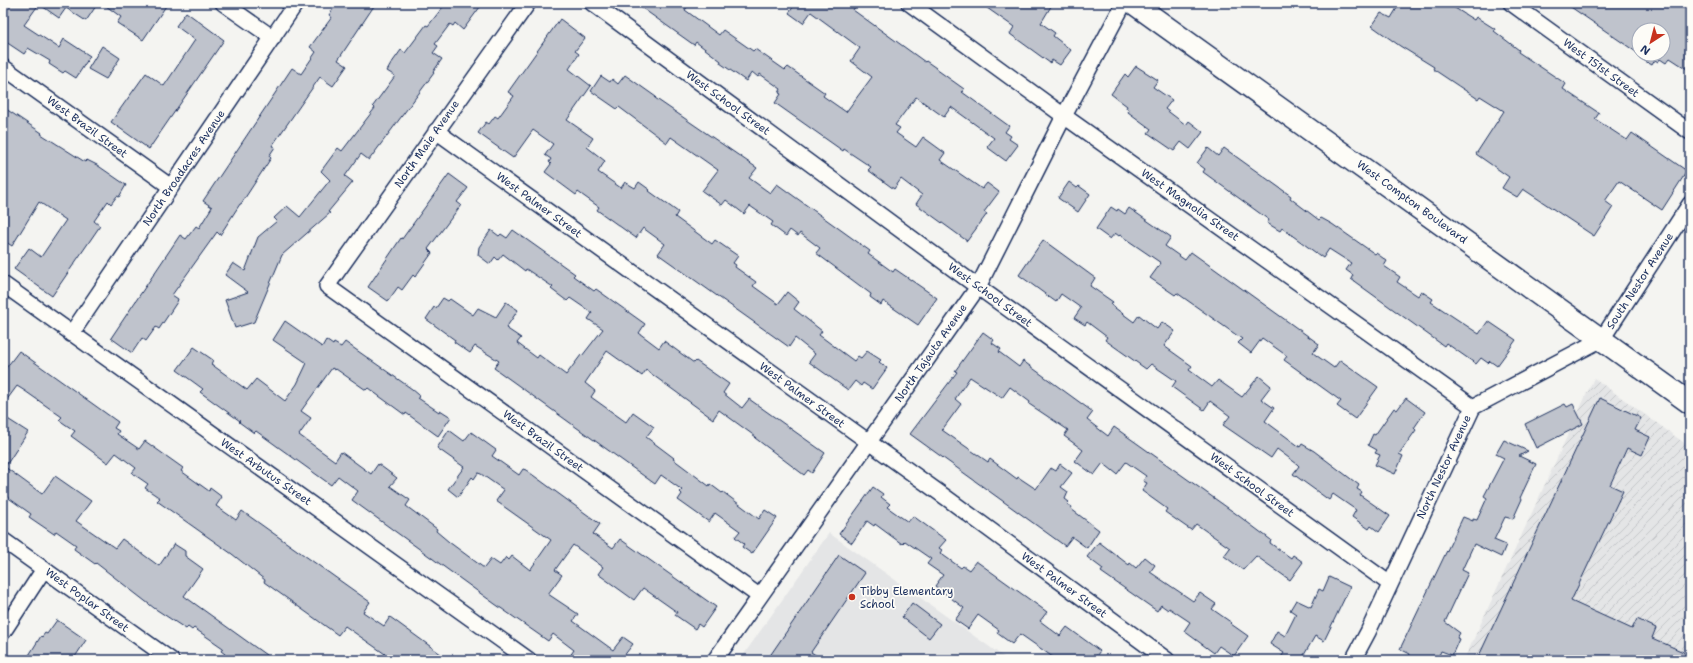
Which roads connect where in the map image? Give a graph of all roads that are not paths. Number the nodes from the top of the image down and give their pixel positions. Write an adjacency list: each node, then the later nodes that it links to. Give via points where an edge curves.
1 (223, 3): 9 (street)
2 (296, 3): 9 (street, North Broadacres Avenue)
3 (528, 3): 12 (street, North Maie Avenue)
4 (592, 3): 18 (street, West School Street)
5 (909, 3): 11 (street, West Magnolia Street)
6 (1124, 3): 11 (street, North Tajauta Avenue)
7 (1133, 3): 20 (main road, West Compton Boulevard)
8 (1511, 3): 13 (street, West 151st Street)
9 (273, 38): 14 (street, North Broadacres Avenue)
10 (3, 67): 14 (street, West Brazil Street)
11 (1064, 116): 18 (street, North Tajauta Avenue); 22 (street, West Magnolia Street)
12 (436, 131): 17 (street, North Maie Avenue); 23 (street, West Palmer Street)
13 (1690, 132)
14 (171, 187): 19 (street, North Broadacres Avenue)
15 (1690, 204): 20 (street, South Nestor Avenue)
16 (3, 284): 19 (street, West Arbutus Street)
17 (327, 286): 27 (street, West Brazil Street)
18 (978, 287): 23 (street, North Tajauta Avenue); 26 (street, West School Street)
19 (71, 334): 30 (street, West Arbutus Street)
20 (1602, 339): 21 (main road, West Compton Boulevard); 22 (street, North Nestor Avenue)
21 (1690, 402)
22 (1473, 407): 26 (street, North Nestor Avenue)
23 (867, 442): 27 (street, North Tajauta Avenue); 32 (street, West Palmer Street)
24 (3, 540): 25 (street, West Poplar Street)
25 (44, 569): 28 (street); 29 (street, West Poplar Street)
26 (1390, 584): 33 (street, North Nestor Avenue)
27 (759, 596): 31 (street, North Tajauta Avenue)
28 (3, 632)
29 (171, 660)
30 (529, 660)
31 (715, 660)
32 (1167, 660)
33 (1353, 660)

